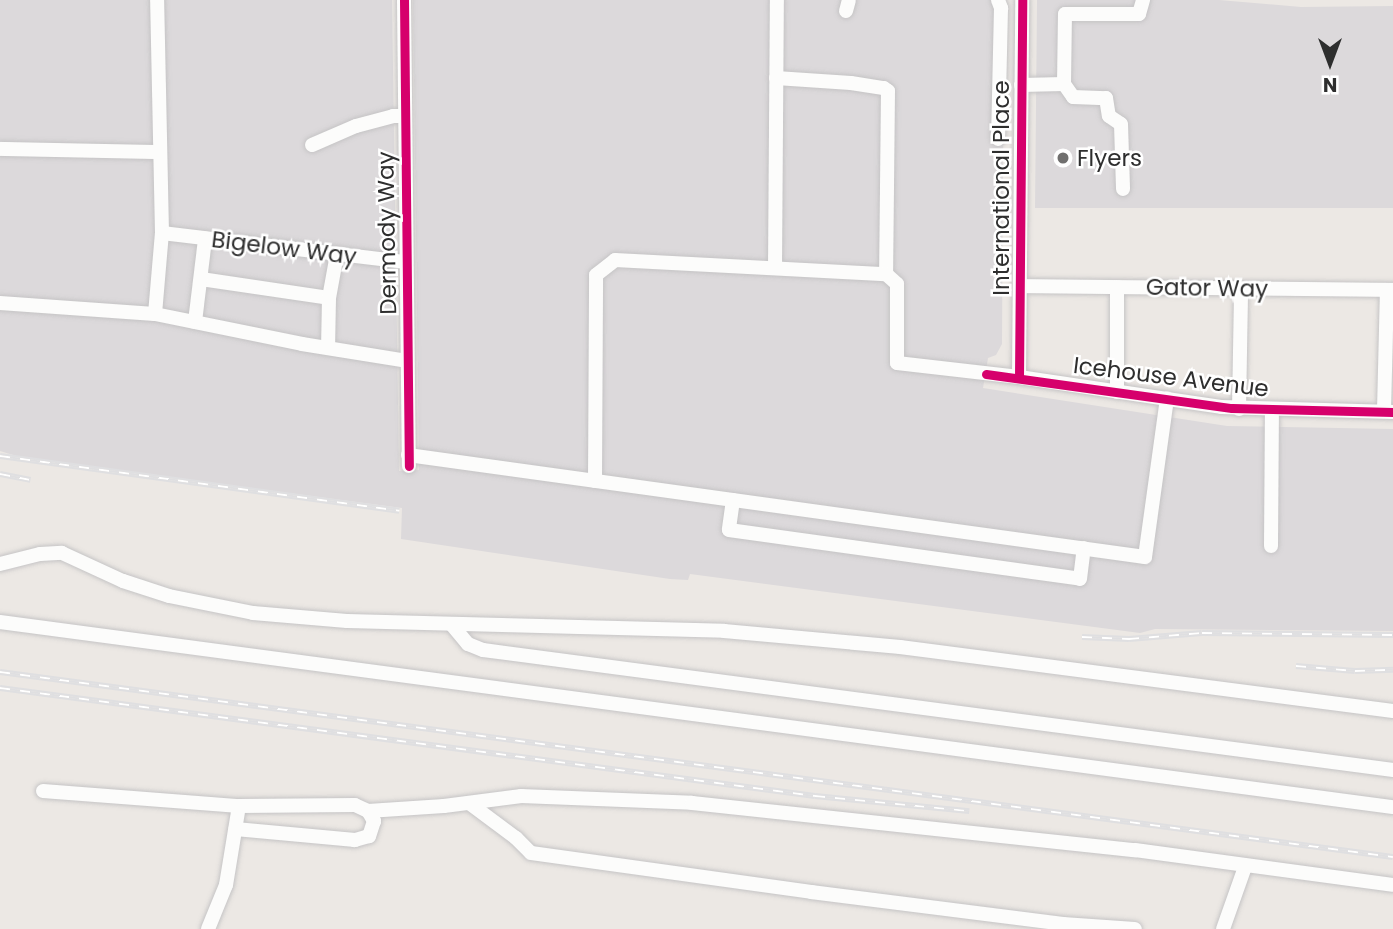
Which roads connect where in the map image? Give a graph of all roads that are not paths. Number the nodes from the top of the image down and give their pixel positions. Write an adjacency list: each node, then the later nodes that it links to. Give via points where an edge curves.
1 (157, 0): 16 (street)
2 (404, 0): 10 (street, Dermody Way)
3 (777, 0): 7 (street)
4 (1143, 0): 8 (street, via 1139,14 1065,14)
5 (999, 2): 6 (street); 11 (street)
6 (1022, 2): 9 (street, International Place)
7 (776, 78): 22 (street); 23 (street, via 851,83 888,91)
8 (1065, 84): 9 (street); 17 (street, via 1073,97 1106,98 1109,116 1121,124)
9 (1021, 85): 12 (street, International Place)
10 (405, 116): 14 (street, via 356,126); 21 (street, Dermody Way)
11 (999, 120): 12 (street); 13 (street)
12 (1021, 121): 25 (street, International Place)
13 (998, 139)
14 (312, 145)
15 (0, 149): 16 (street)
16 (160, 152): 18 (street)
17 (1123, 189)
18 (162, 233): 19 (street, Bigelow Way); 31 (street)
19 (205, 239): 20 (street, Bigelow Way); 24 (street)
20 (337, 254): 21 (street, Bigelow Way); 29 (street)
21 (406, 262): 34 (street, Dermody Way)
22 (775, 268): 23 (street); 41 (street, via 615,260 596,275)
23 (886, 274): 35 (street, Icehouse Avenue, via 897,284 897,363)
24 (201, 279): 29 (street); 32 (street)
25 (1020, 286): 26 (street, Gator Way); 35 (street, International Place)
26 (1117, 287): 27 (street, Gator Way); 36 (street)
27 (1241, 289): 28 (street, Gator Way); 38 (street)
28 (1390, 290): 40 (street)
29 (329, 298): 33 (street)
30 (0, 303): 31 (street)
31 (155, 314): 32 (street)
32 (195, 322): 33 (street)
33 (328, 348): 34 (street)
34 (407, 361): 41 (street, Dermody Way, via 409,460)
35 (1019, 377): 36 (street, Icehouse Avenue)
36 (1117, 391): 37 (street, Icehouse Avenue)
37 (1167, 399): 38 (street, Icehouse Avenue); 44 (street, via 1145,557)
38 (1239, 409): 39 (street, Icehouse Avenue)
39 (1272, 410): 40 (street, Icehouse Avenue); 43 (street)
40 (1389, 412)
41 (595, 481): 42 (street)
42 (733, 499): 44 (street); 44 (street, via 730,530 1080,579)
43 (1271, 546)
44 (1084, 548)
45 (0, 564): 47 (street, via 62,553 123,581 224,610)
46 (0, 622): 53 (street)
47 (452, 625): 48 (street, via 724,631 849,642); 49 (street, via 468,644 483,650)
48 (1393, 711)
49 (1393, 771)
50 (43, 791): 52 (street)
51 (469, 803): 54 (street); 56 (street, via 521,796 692,803 1135,850); 59 (street, via 531,853 904,904)
52 (239, 806): 54 (street, via 355,805); 55 (street)
53 (1393, 807)
54 (368, 811): 55 (street, via 374,829 355,841)
55 (236, 829): 58 (street, via 226,885)
56 (1245, 867): 57 (street); 60 (street)
57 (1393, 885)
58 (208, 929)
59 (1135, 929)
60 (1223, 929)

